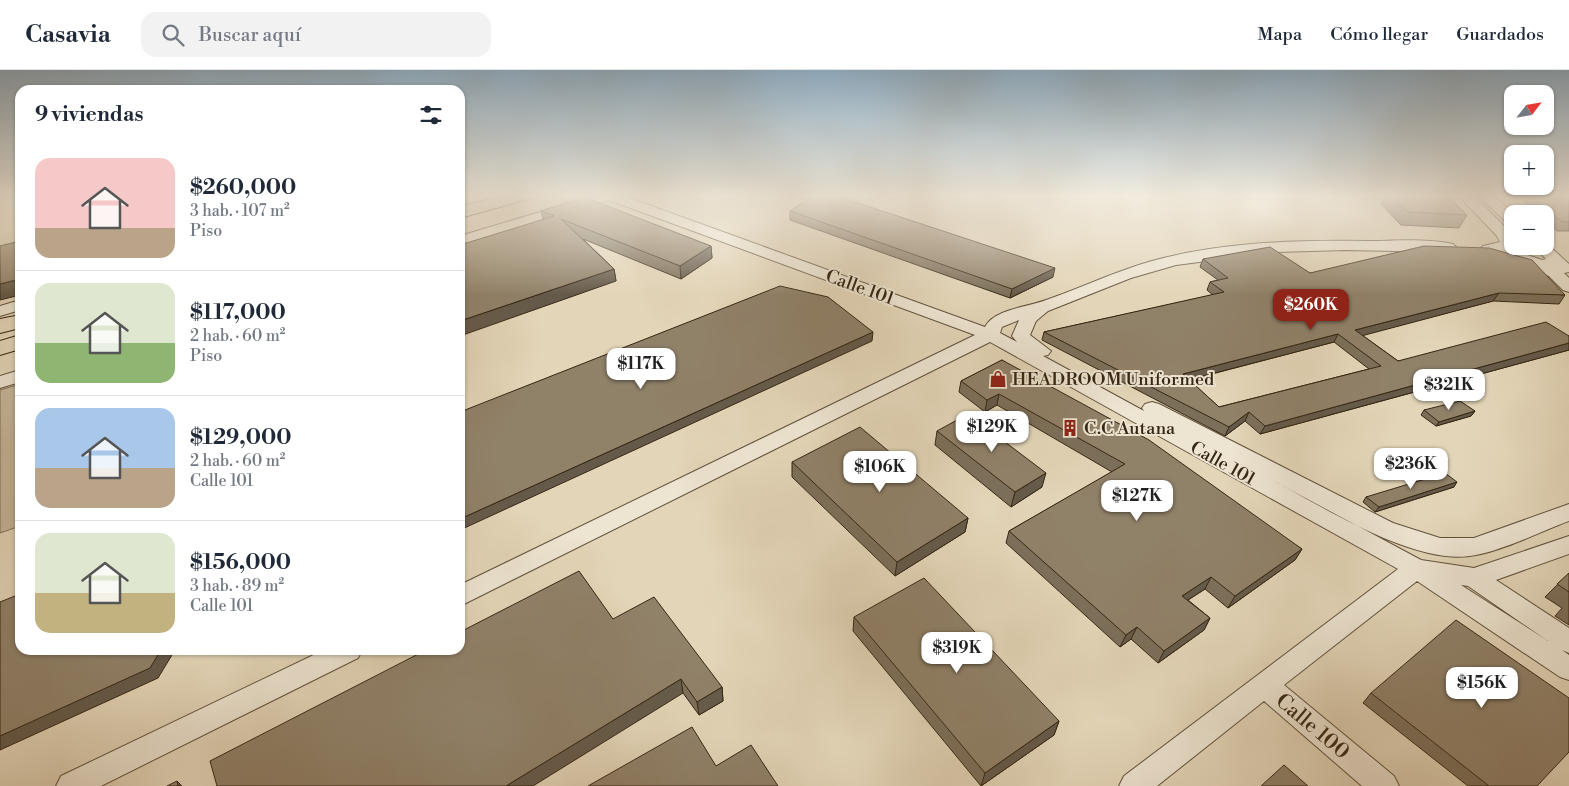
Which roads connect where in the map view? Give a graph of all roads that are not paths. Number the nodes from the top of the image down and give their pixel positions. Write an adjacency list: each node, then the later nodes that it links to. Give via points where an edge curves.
1 (501, 228): 5 (street)
2 (705, 228): 18 (street, Calle 101)
3 (731, 228): 18 (street, Calle 101)
4 (1498, 228): 6 (street, via 1508,243 1502,248)
5 (465, 239)
6 (1488, 249): 11 (street); 14 (street, via 1322,245 1224,252 1174,260 1140,270)
7 (1554, 252): 8 (street)
8 (1569, 254)
9 (1539, 255): 11 (street)
10 (1549, 255): 11 (street)
11 (1562, 273): 12 (street)
12 (1569, 287)
13 (15, 306): 15 (street)
14 (1042, 308): 18 (street, via 1008,317); 23 (street, via 1028,318 1023,327 1021,336 1028,344)
15 (0, 311)
16 (15, 322): 17 (main road)
17 (0, 326)
18 (992, 329): 23 (street, Calle 101); 28 (street)
19 (15, 344): 20 (main road)
20 (0, 348)
21 (15, 378): 22 (street)
22 (0, 382)
23 (1304, 498): 24 (street, via 1403,537 1440,547 1476,547); 26 (street, Calle 101)
24 (1568, 515)
25 (1569, 545): 27 (street)
26 (1416, 568): 27 (street); 31 (street, Calle 101); 32 (street)
27 (1474, 578): 29 (street)
28 (465, 593)
29 (1569, 642)
30 (339, 655): 33 (street)
31 (1569, 669)
32 (1264, 685): 34 (street); 35 (street, Calle 100)
33 (71, 786)
34 (1134, 786)
35 (1384, 786)

